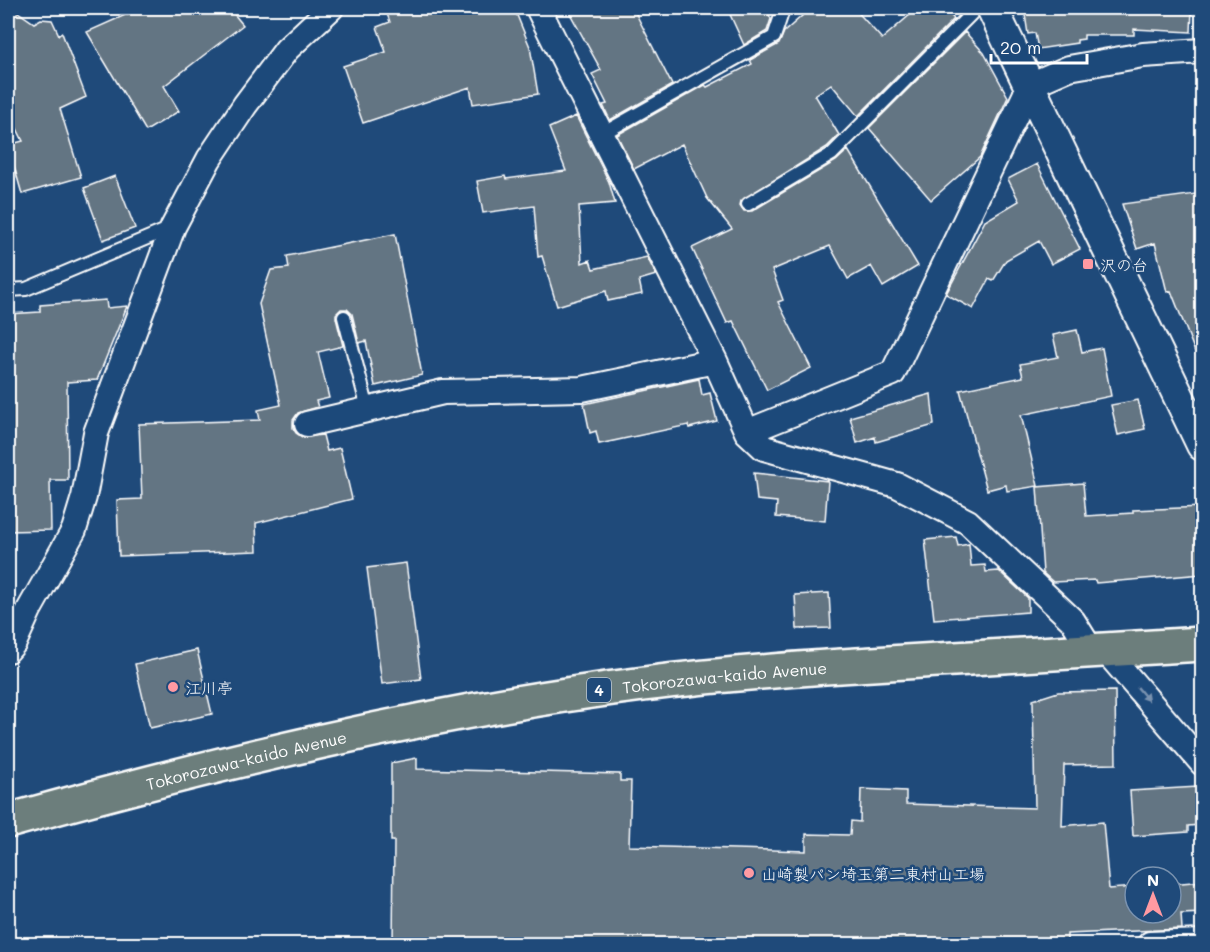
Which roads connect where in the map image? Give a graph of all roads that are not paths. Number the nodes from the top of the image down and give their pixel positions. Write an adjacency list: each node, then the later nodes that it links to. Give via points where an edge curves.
1 (331, 8): 10 (street, via 287,49 245,105 209,159)
2 (538, 8): 8 (street)
3 (782, 8): 8 (lane, via 774,37)
4 (977, 8): 9 (lane, via 831,153)
5 (992, 8): 7 (street)
6 (1203, 51): 7 (street, via 1143,55 1069,68)
7 (1030, 85): 16 (street, via 893,373); 17 (street)
8 (602, 134): 13 (street)
9 (748, 204)
10 (173, 228): 11 (lane, via 26,289); 19 (street, via 96,433 74,530)
11 (8, 290)
12 (344, 317): 14 (lane)
13 (715, 361): 14 (street, via 582,389 443,392); 16 (street)
14 (368, 409): 15 (street)
15 (307, 424)
16 (747, 432): 20 (street, via 764,448 897,485 968,522 1073,621)
17 (1203, 445)
18 (1203, 644): 20 (main road, Tokorozawa-kaido Avenue / 4)
19 (8, 650)
20 (1098, 650): 21 (street, one-way to 21); 22 (main road, Tokorozawa-kaido Avenue / 4, via 779,670 516,703 137,785)
21 (1203, 763)
22 (8, 821)
23 (1198, 943): 24 (street)
24 (1150, 945)

